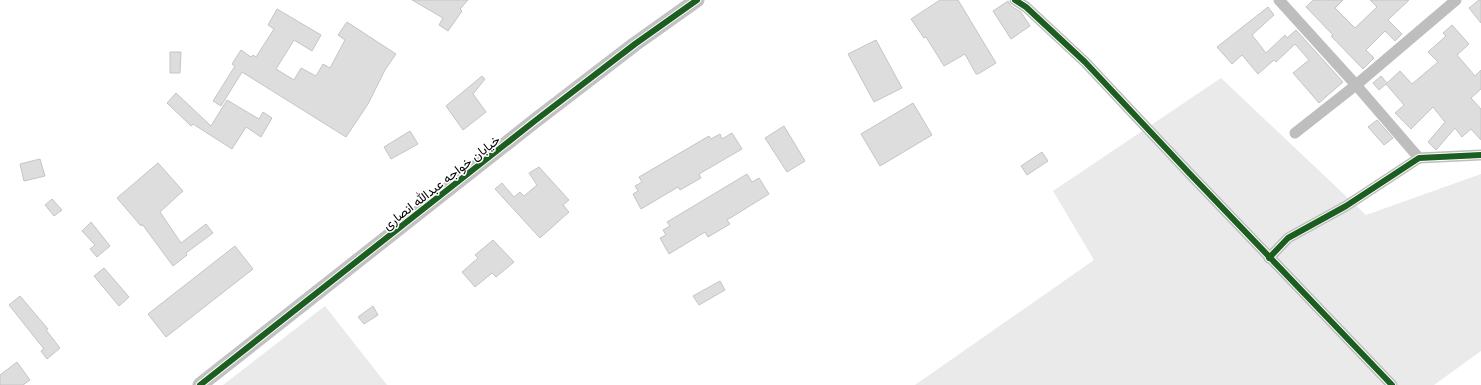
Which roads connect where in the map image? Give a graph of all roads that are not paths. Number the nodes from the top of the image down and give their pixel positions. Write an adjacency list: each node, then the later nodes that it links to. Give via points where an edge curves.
1 (697, 0): 10 (street, خیابان خواجه عبدالله انصاری, via 536,120)
2 (1016, 0): 9 (street, via 1085,62)
3 (1279, 0): 5 (street)
4 (1456, 0): 5 (street)
5 (1356, 85): 6 (street); 8 (street)
6 (1295, 133)
7 (1481, 155): 8 (street)
8 (1419, 158): 9 (street, via 1346,206 1288,238)
9 (1269, 258): 11 (street)
10 (200, 385)
11 (1392, 385)

